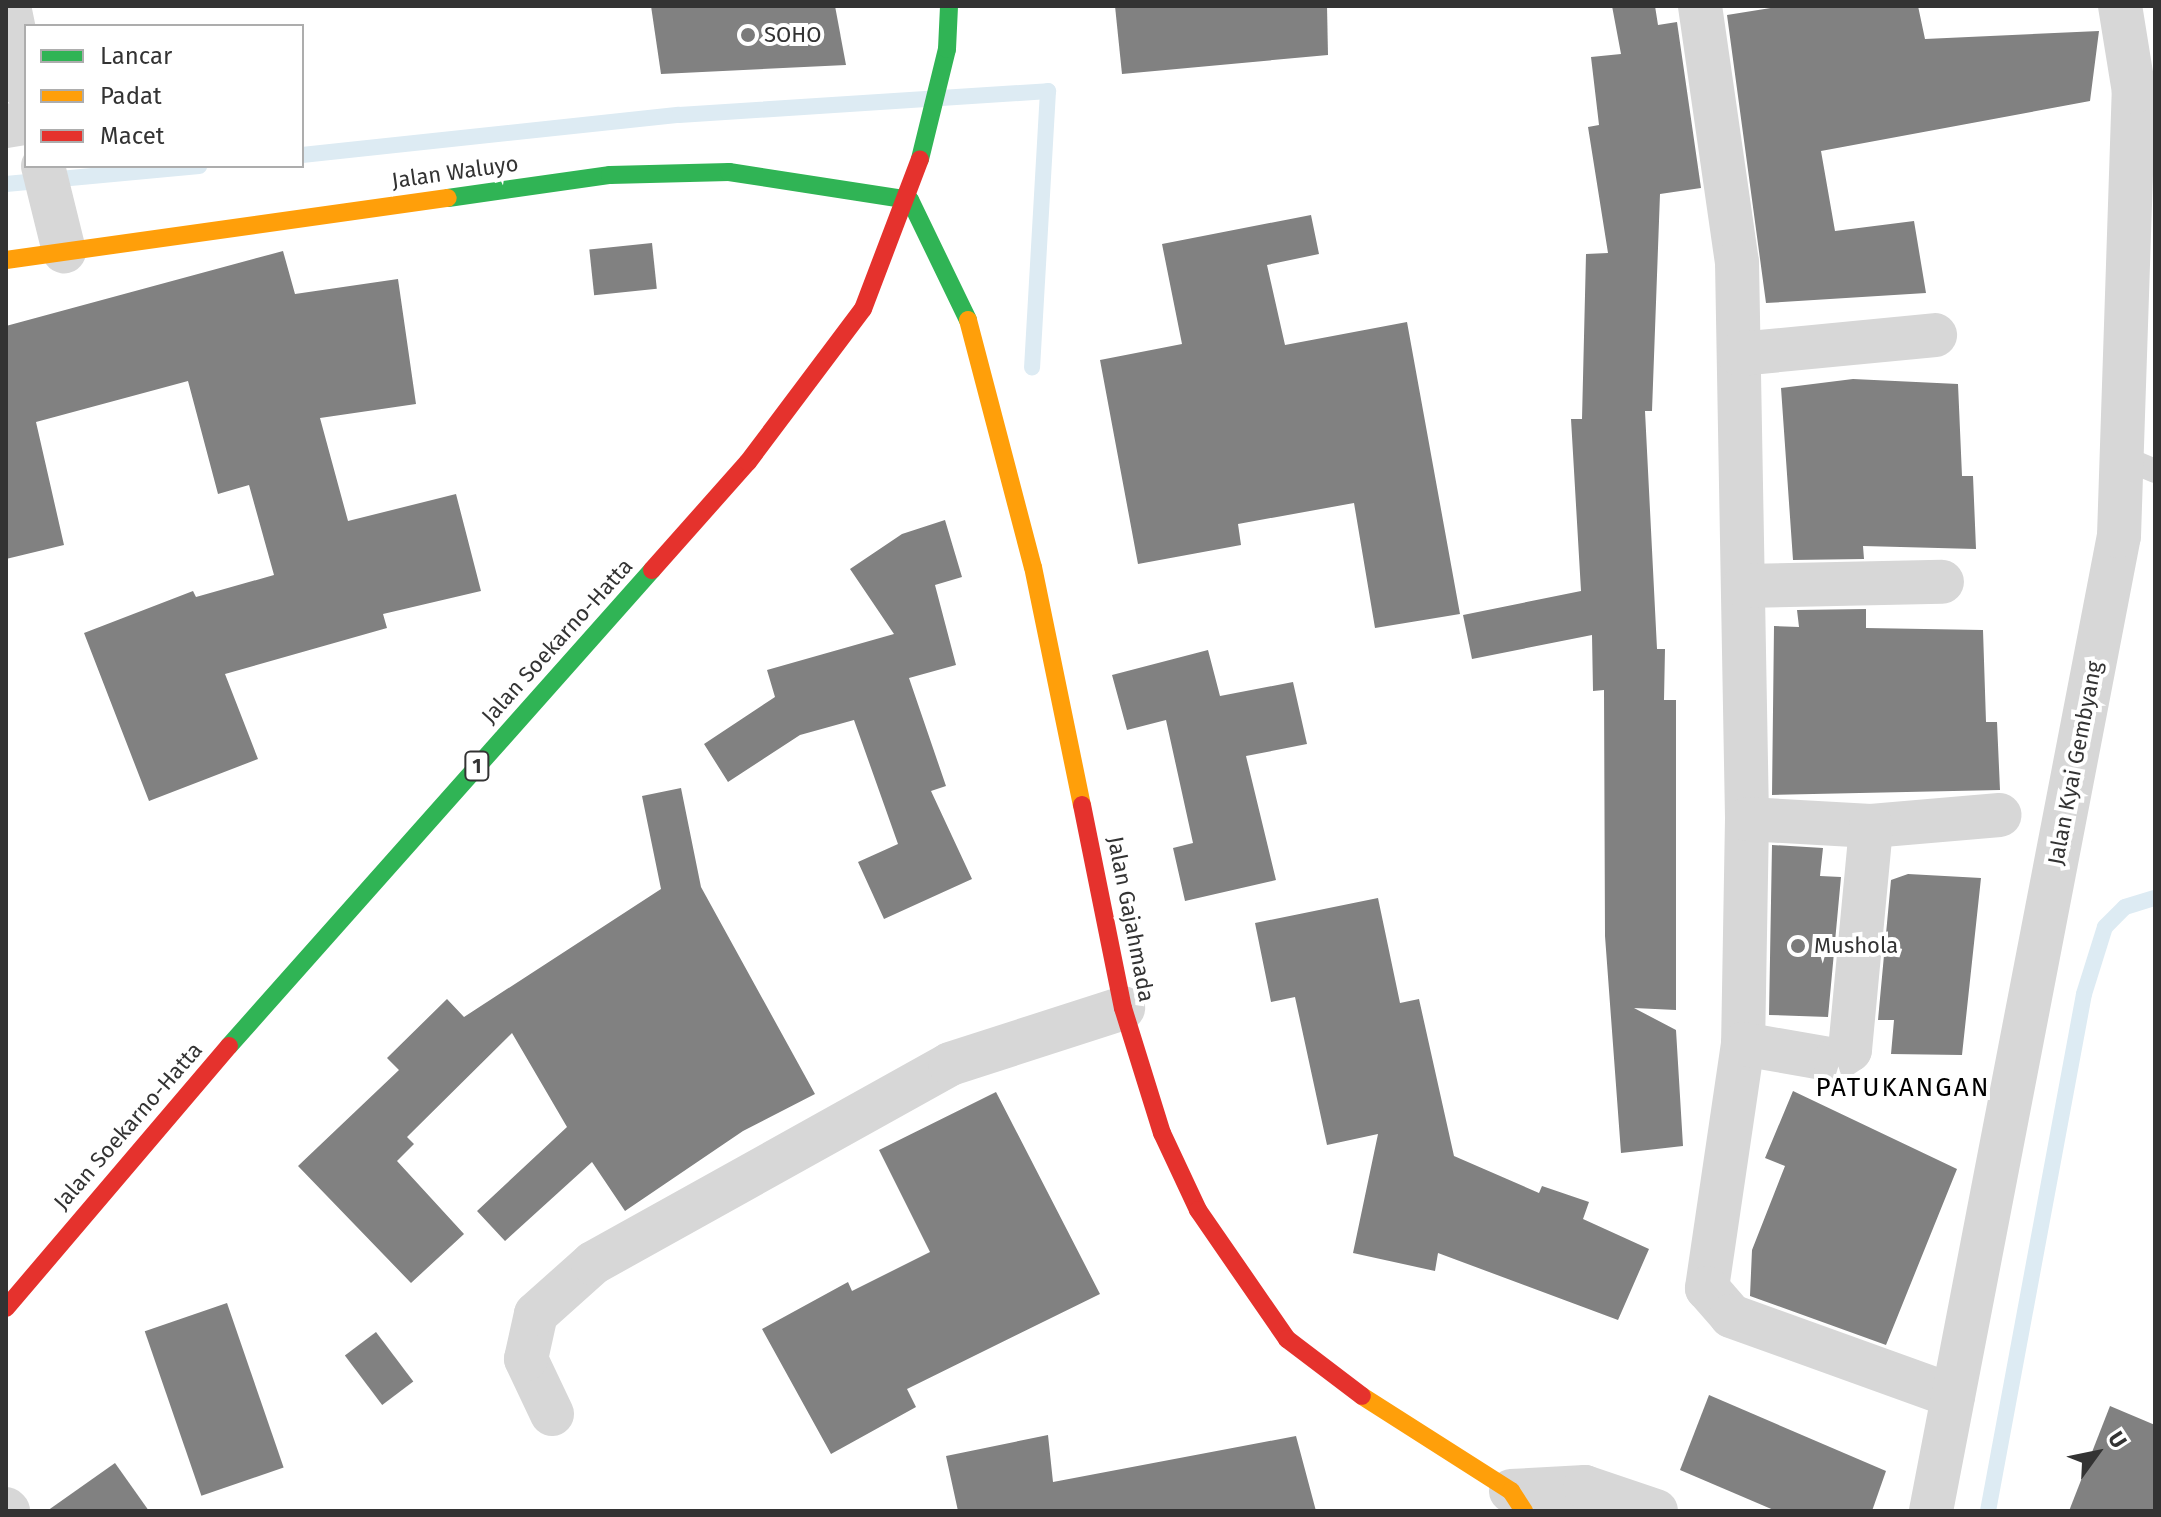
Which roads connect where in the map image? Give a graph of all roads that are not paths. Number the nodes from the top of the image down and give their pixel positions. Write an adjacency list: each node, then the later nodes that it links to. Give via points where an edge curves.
1 (9, 6): 5 (street)
2 (949, 6): 7 (main road, Jalan Soekarno-Hatta / 1, via 947,49)
3 (1700, 6): 11 (street, via 1737,262)
4 (2120, 6): 12 (street, Jalan Kyai Gembyang, via 2134,92)
5 (24, 79)
6 (43, 168): 8 (street)
7 (910, 200): 8 (main road, Jalan Waluyo, via 729,172 610,175); 18 (main road, Jalan Gajahmada, via 968,319 995,421 1033,567); 20 (main road, Jalan Soekarno-Hatta / 1, via 863,309 748,462 269,999)
8 (60, 235): 9 (main road, Jalan Waluyo)
9 (6, 260)
10 (1935, 335): 11 (street)
11 (1739, 354): 14 (street)
12 (2139, 464): 21 (street, Jalan Kyai Gembyang, via 2119,536)
13 (1942, 582): 14 (street)
14 (1744, 586): 16 (street)
15 (2000, 815): 17 (street)
16 (1747, 819): 17 (street); 19 (street)
17 (1871, 826): 19 (street, via 1850,1050 1835,1060)
18 (1123, 1008): 22 (street, via 950,1064 593,1263 536,1314 526,1359); 23 (main road, Jalan Gajahmada, via 1162,1133 1198,1210 1287,1339)
19 (1743, 1044): 21 (street, via 1709,1266 1707,1288 1716,1304 1731,1316)
20 (6, 1308)
21 (1953, 1396): 25 (street, Jalan Kyai Gembyang)
22 (552, 1414)
23 (1518, 1501): 24 (street, via 1585,1487)
24 (1656, 1511)
25 (1931, 1511)

